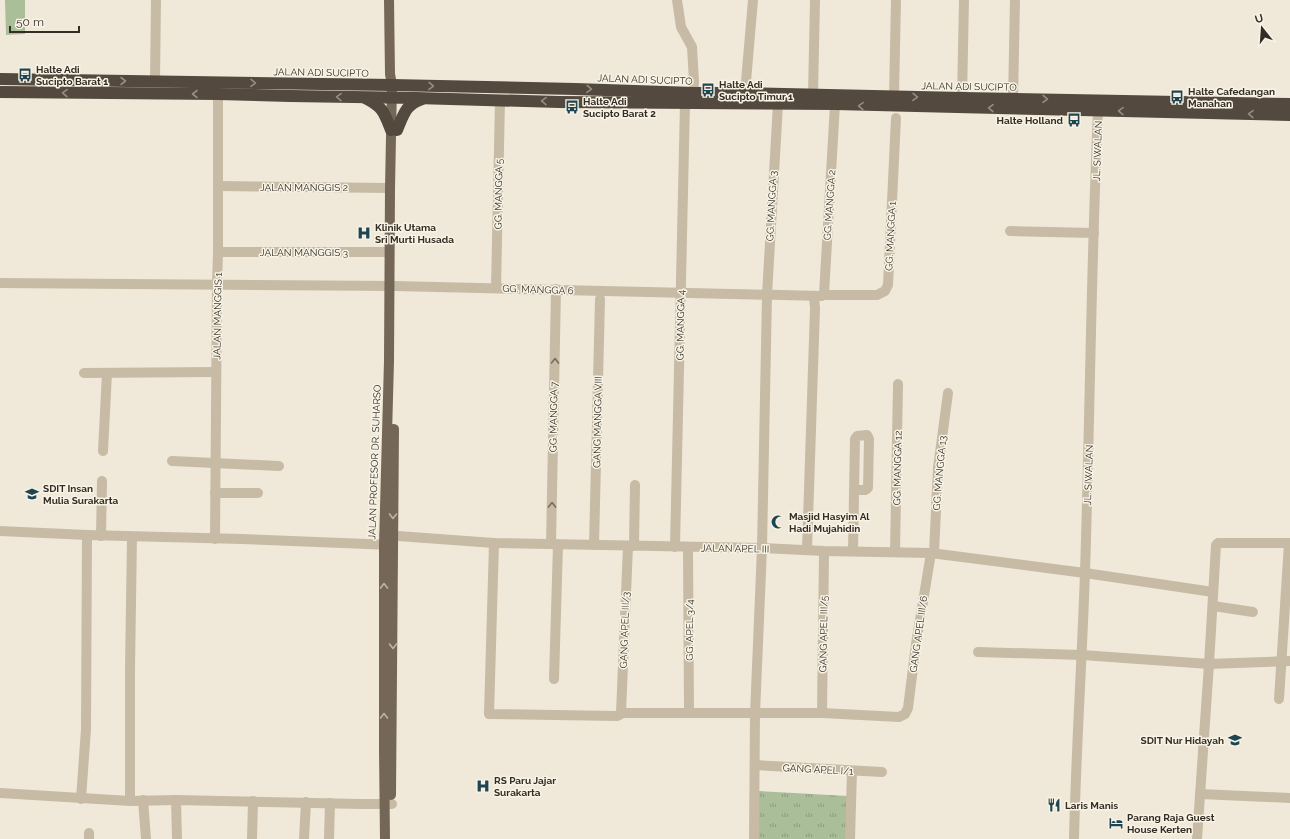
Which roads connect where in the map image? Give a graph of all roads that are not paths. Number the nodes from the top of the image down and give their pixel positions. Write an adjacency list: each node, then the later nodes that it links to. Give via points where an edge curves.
1 (156, 0): 10 (street)
2 (389, 0): 11 (main road, JALAN PROFESOR DR. SUHARSO)
3 (677, 0): 23 (street, GG. MANGGA 4, via 681,27 692,47)
4 (753, 0): 12 (street)
5 (815, 0): 13 (street)
6 (896, 0): 14 (street)
7 (964, 0): 16 (street)
8 (1015, 0): 17 (street)
9 (0, 79): 10 (highway, JALAN ADI SUCIPTO, one-way to 10)
10 (155, 81): 11 (highway, JALAN ADI SUCIPTO, one-way to 11, via 263,84)
11 (393, 81): 20 (main road, JALAN PROFESOR DR. SUHARSO); 23 (highway, JALAN ADI SUCIPTO, one-way to 23, via 545,88)
12 (745, 87): 13 (highway, JALAN ADI SUCIPTO); 23 (highway, JALAN ADI SUCIPTO)
13 (813, 89): 14 (highway, JALAN ADI SUCIPTO)
14 (894, 90): 16 (highway, JALAN ADI SUCIPTO, one-way to 16)
15 (0, 92): 18 (highway, JALAN ADI SUCIPTO, one-way to 15)
16 (962, 92): 17 (highway, JALAN ADI SUCIPTO)
17 (1013, 93): 25 (highway, JALAN ADI SUCIPTO, one-way to 25)
18 (218, 94): 19 (highway, JALAN ADI SUCIPTO, one-way to 18); 31 (street, JALAN MANGGIS 1)
19 (364, 97): 20 (highway, JALAN ADI SUCIPTO); 30 (highway, via 377,104)
20 (395, 98): 21 (highway, JALAN ADI SUCIPTO); 30 (main road, JALAN PROFESOR DR. SUHARSO)
21 (425, 98): 22 (highway, JALAN ADI SUCIPTO); 30 (highway, via 412,103)
22 (500, 100): 23 (highway, JALAN ADI SUCIPTO, one-way to 22); 40 (street, GG. MANGGA 5)
23 (691, 100): 26 (highway, JALAN ADI SUCIPTO); 42 (street, GG. MANGGA 4)
24 (836, 104): 26 (highway, JALAN ADI SUCIPTO); 27 (highway, JALAN ADI SUCIPTO, one-way to 24); 44 (street, GG. MANGGA 2)
25 (1290, 104)
26 (777, 110): 43 (street, GG. MANGGA 3)
27 (1098, 111): 28 (highway, JALAN ADI SUCIPTO, one-way to 27); 34 (street, JL. SIWALAN)
28 (1290, 115)
29 (896, 118): 44 (street, GG. MANGGA 1, via 888,286 877,295)
30 (394, 130): 32 (main road, JALAN PROFESOR DR. SUHARSO); 39 (main road, JALAN PROFESOR DR. SUHARSO)
31 (218, 186): 32 (street, JALAN MANGGIS 2); 35 (street, JALAN MANGGIS 1)
32 (390, 188): 36 (main road, JALAN PROFESOR DR. SUHARSO)
33 (1010, 231): 34 (street)
34 (1094, 233): 79 (street, JL. SIWALAN)
35 (218, 252): 36 (street, JALAN MANGGIS 3); 38 (street, JALAN MANGGIS 1)
36 (389, 252): 39 (main road, JALAN PROFESOR DR. SUHARSO)
37 (0, 283): 38 (street, GG. MANGGA 6)
38 (217, 285): 39 (street, GG. MANGGA 6); 46 (street, JALAN MANGGIS 1)
39 (392, 286): 40 (street, GG. MANGGA 6); 65 (main road, JALAN PROFESOR DR. SUHARSO)
40 (496, 288): 41 (street, GG. MANGGA 6)
41 (556, 289): 42 (street, GG. MANGGA 6); 68 (street, GG. MANGGA 7, one-way to 41)
42 (680, 293): 43 (street, GG. MANGGA 6); 71 (street, GG. MANGGA 4)
43 (766, 295): 44 (street, GG. MANGGA 1); 73 (street, GG. MANGGA 3)
44 (819, 296): 74 (street, GG. MANGGA 2, via 815,315)
45 (600, 299): 69 (street, GANG MANGGA VIII)
46 (216, 372): 48 (street); 53 (street, JALAN MANGGIS 1)
47 (84, 373): 48 (street)
48 (107, 373): 51 (street)
49 (898, 384): 76 (street, GG. MANGGA 12)
50 (948, 393): 77 (street, GG. MANGGA 13, via 938,468)
51 (103, 451)
52 (172, 461): 53 (street)
53 (216, 464): 54 (street); 58 (street, JALAN MANGGIS 1)
54 (280, 466)
55 (102, 481): 62 (street)
56 (635, 486): 70 (street, GANG APEL III/3)
57 (854, 490): 57 (street, via 854,439 867,435 868,488); 75 (street)
58 (215, 493): 59 (street); 64 (street, JALAN MANGGIS 1)
59 (258, 493)
60 (0, 531): 61 (street, JALAN APEL III)
61 (87, 535): 62 (street, JALAN APEL III); 99 (street, via 86,729)
62 (101, 536): 63 (street, JALAN APEL III)
63 (132, 537): 64 (street, JALAN APEL III); 102 (street)
64 (215, 539): 65 (street, JALAN APEL III)
65 (389, 540): 66 (street, JALAN APEL III); 106 (main road, JALAN PROFESOR DR. SUHARSO)
66 (494, 543): 68 (street, JALAN APEL III); 89 (street, via 489,714 617,716)
67 (1290, 543): 80 (street, via 1218,543 1215,547); 85 (street)
68 (555, 544): 69 (street, JALAN APEL III); 87 (street, GG. MANGGA 7)
69 (594, 545): 70 (street, JALAN APEL III)
70 (631, 546): 71 (street, JALAN APEL III); 89 (street, GANG APEL III/3)
71 (675, 547): 72 (street, JALAN APEL III)
72 (688, 547): 73 (street, JALAN APEL III); 90 (street, GG. APEL 3/4)
73 (762, 548): 74 (street, JALAN APEL III); 92 (street, GG. MANGGA 3)
74 (807, 550): 75 (street, JALAN APEL III)
75 (853, 551): 76 (street, JALAN APEL III)
76 (895, 552): 77 (street, JALAN APEL III)
77 (932, 553): 79 (street, JALAN APEL III); 91 (street, GANG APEL III/6, via 905,714 895,718)
78 (824, 554): 91 (street, GANG APEL III/5)
79 (1085, 573): 80 (street, JALAN APEL III); 84 (street, JL. SIWALAN)
80 (1213, 592): 81 (street)
81 (1213, 606): 82 (street); 86 (street)
82 (1254, 612)
83 (978, 652): 84 (street)
84 (1082, 655): 86 (street); 116 (street, JL. SIWALAN)
85 (1286, 661): 86 (street); 88 (street)
86 (1209, 664): 97 (street)
87 (554, 679)
88 (1279, 699)
89 (621, 713): 90 (street)
90 (689, 713): 92 (street)
91 (822, 713): 92 (street)
92 (756, 714): 93 (street, GG. MANGGA 3)
93 (755, 765): 94 (street, GANG APEL I/1); 114 (street, GG. MANGGA 3)
94 (852, 771): 95 (street, GANG APEL I/1); 115 (street)
95 (882, 772)
96 (0, 793): 99 (street)
97 (1200, 794): 98 (street); 117 (street)
98 (1290, 798)
99 (81, 799): 102 (street)
100 (144, 800): 101 (street); 102 (street); 107 (street)
101 (176, 800): 103 (street); 108 (street)
102 (130, 801)
103 (253, 801): 104 (street); 109 (street)
104 (306, 802): 105 (street); 110 (street)
105 (330, 803): 106 (street); 111 (street)
106 (388, 804): 112 (main road, JALAN PROFESOR DR. SUHARSO); 113 (main road, JALAN PROFESOR DR. SUHARSO)
107 (146, 839)
108 (177, 839)
109 (252, 839)
110 (304, 839)
111 (329, 839)
112 (385, 839)
113 (392, 839)
114 (754, 839)
115 (850, 839)
116 (1074, 839)
117 (1197, 839)

